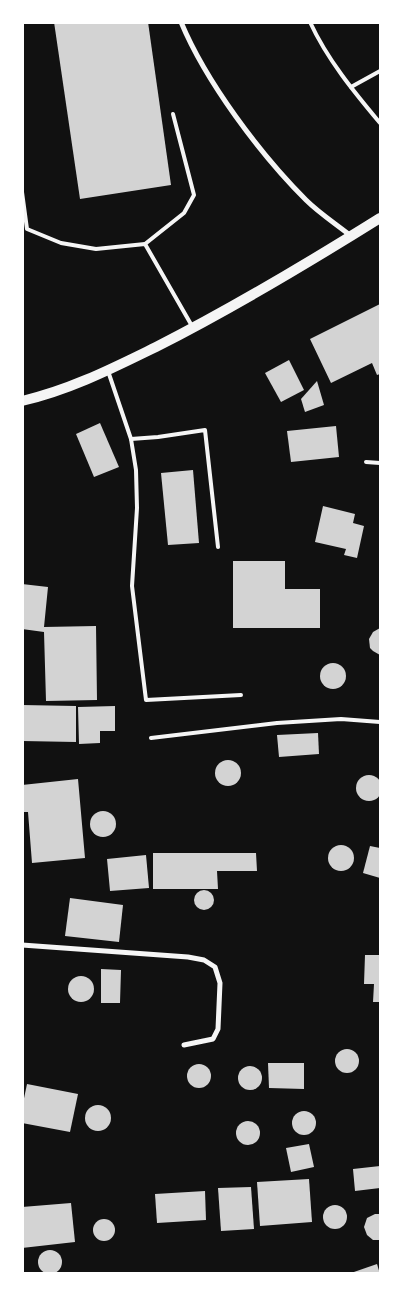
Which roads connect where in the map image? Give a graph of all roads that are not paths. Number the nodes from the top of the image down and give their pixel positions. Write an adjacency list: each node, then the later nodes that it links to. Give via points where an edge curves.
1 (181, 22): 9 (street, via 216,87 278,169 307,201)
2 (310, 22): 4 (lane)
3 (380, 71): 4 (lane)
4 (350, 87): 6 (lane)
5 (173, 114): 10 (lane, via 194,195 184,213)
6 (380, 123)
7 (22, 192): 10 (lane, via 27,229 36,233 61,243 96,249)
8 (380, 218): 9 (main road)
9 (351, 236): 11 (main road)
10 (145, 244): 11 (lane)
11 (193, 328): 12 (main road)
12 (108, 371): 13 (main road, via 68,388); 14 (lane)
13 (22, 401)
14 (131, 439): 17 (lane, via 205,430); 18 (lane, via 136,470 132,586 146,700)
15 (366, 462): 16 (lane)
16 (380, 463)
17 (218, 547)
18 (241, 696)
19 (380, 722): 20 (lane, via 340,719 277,723)
20 (151, 738)
21 (22, 944): 22 (street, via 204,960 215,967 220,983 218,1029 213,1040)
22 (184, 1045)

